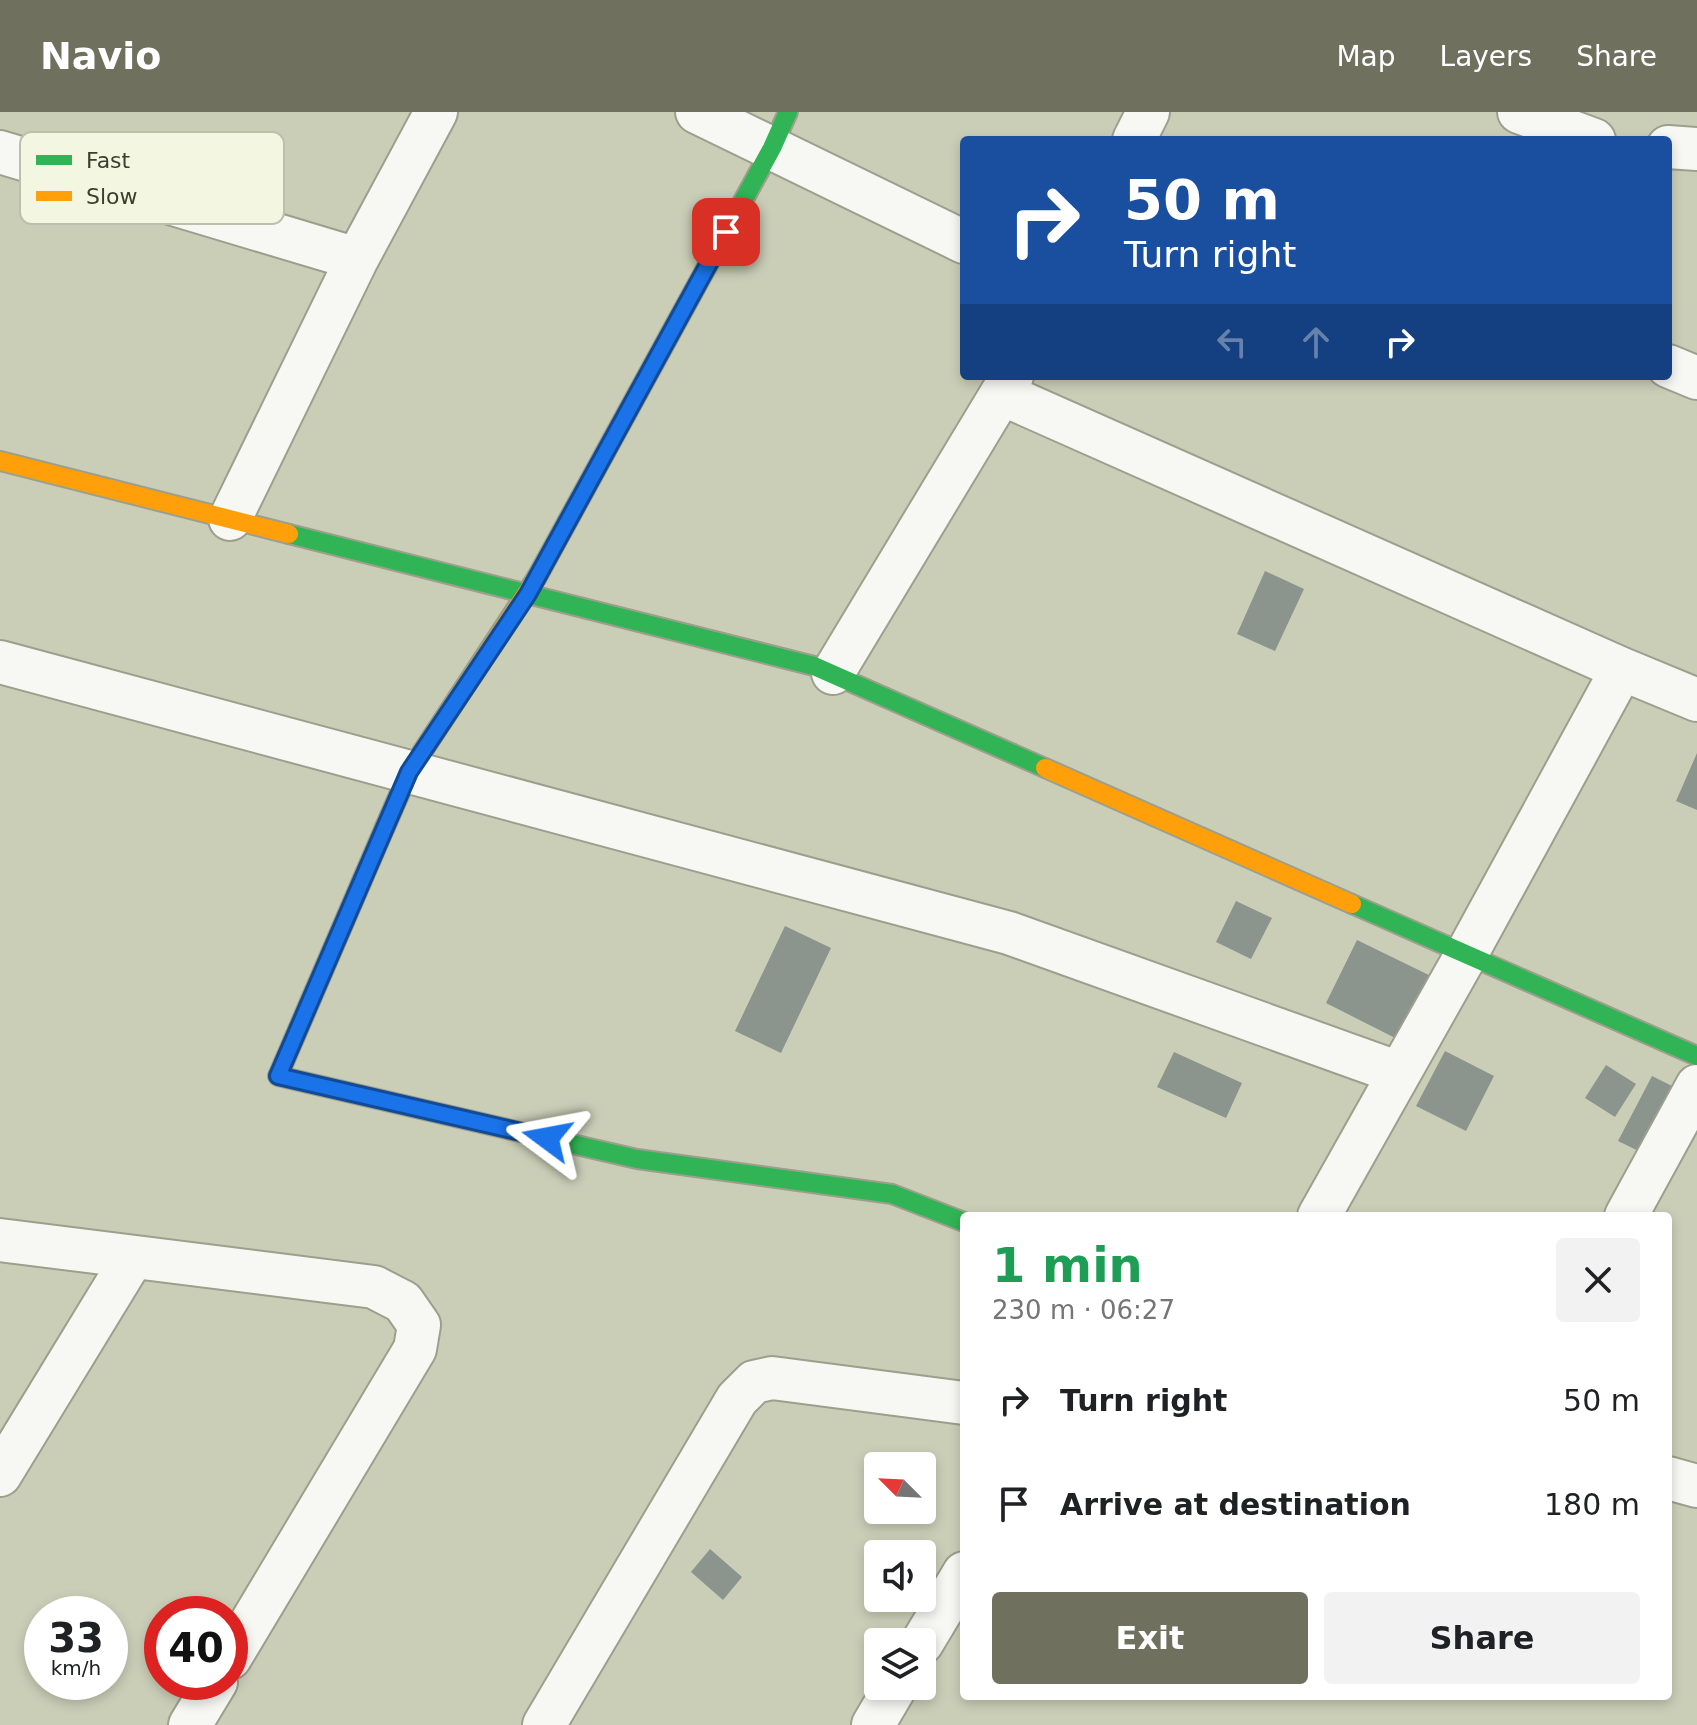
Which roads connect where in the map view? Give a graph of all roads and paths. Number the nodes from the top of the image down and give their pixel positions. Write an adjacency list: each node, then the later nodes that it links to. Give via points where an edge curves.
1 (436, 112): 14 (street)
2 (697, 112): 5 (street)
3 (1148, 112): 6 (street)
4 (1519, 112): 7 (street)
5 (780, 130): 13 (street); 20 (street)
6 (1136, 136)
7 (1583, 136)
8 (1672, 147): 9 (street)
9 (1697, 149)
10 (0, 152): 11 (street)
11 (20, 158)
12 (240, 224): 14 (street)
13 (960, 240)
14 (357, 259): 19 (street)
15 (1672, 368): 16 (street)
16 (1697, 378)
17 (1007, 385): 22 (street); 23 (street)
18 (0, 461): 19 (street)
19 (230, 519): 20 (street)
20 (528, 594): 23 (street); 25 (street)
21 (0, 662): 25 (street)
22 (1622, 669): 24 (street); 26 (street)
23 (833, 673): 26 (street)
24 (1697, 700)
25 (409, 772): 28 (street, via 1009,933); 32 (street, via 278,1076 637,1159 892,1194)
26 (1466, 955): 27 (street); 28 (street)
27 (1697, 1056)
28 (1399, 1073): 30 (street)
29 (1697, 1086): 31 (street)
30 (1321, 1212)
31 (1628, 1212)
32 (960, 1220)
33 (0, 1240): 34 (street)
34 (133, 1257): 36 (street); 40 (street, via 374,1287 403,1302 419,1325 415,1349)
35 (960, 1402): 45 (street, via 772,1378 754,1382 737,1399)
36 (0, 1475)
37 (1672, 1479): 38 (street)
38 (1697, 1486)
39 (960, 1580): 41 (street)
40 (248, 1628)
41 (931, 1628)
42 (205, 1700): 44 (street)
43 (888, 1700): 46 (street)
44 (190, 1725)
45 (544, 1725)
46 (873, 1725)

